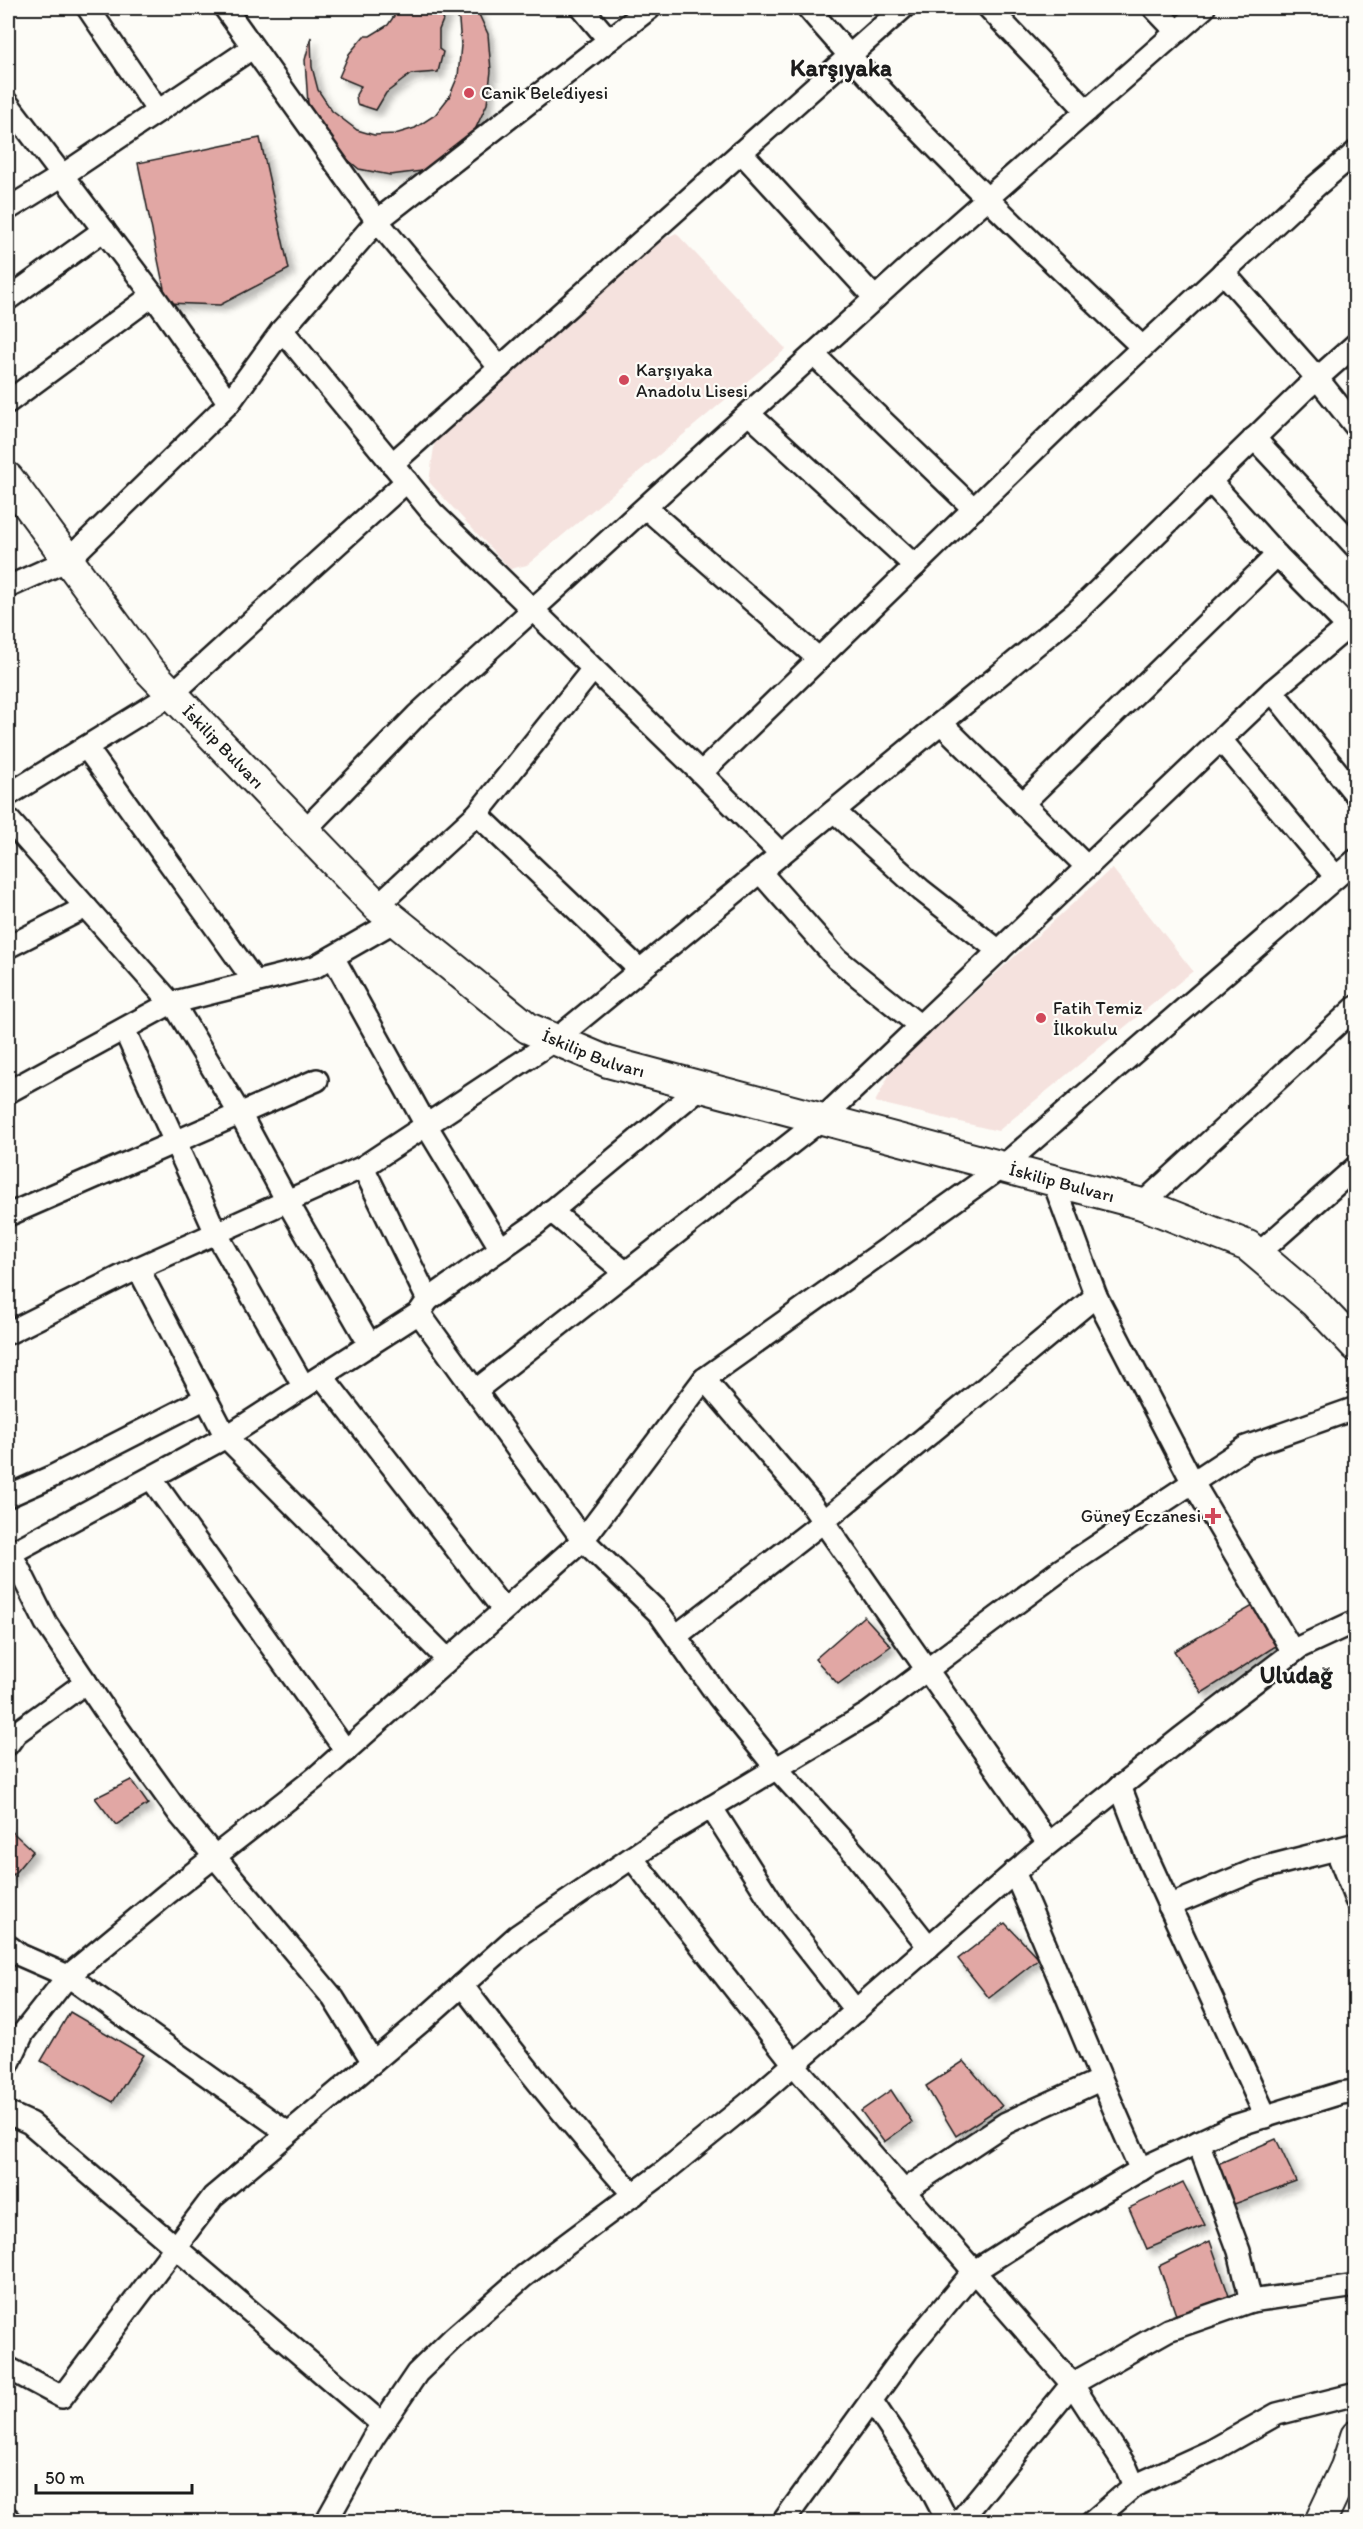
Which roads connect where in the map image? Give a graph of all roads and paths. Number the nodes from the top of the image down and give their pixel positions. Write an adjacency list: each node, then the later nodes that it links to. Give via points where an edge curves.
1 (88, 8): 15 (street)
2 (225, 8): 12 (street)
3 (582, 8): 11 (street)
4 (650, 8): 11 (street)
5 (808, 8): 13 (street)
6 (903, 8): 13 (street)
7 (988, 8): 16 (street)
8 (1154, 8): 10 (street)
9 (1204, 8): 10 (street)
10 (1177, 32): 16 (street)
11 (609, 40): 22 (street)
12 (252, 48): 15 (street); 22 (street)
13 (849, 56): 17 (street); 20 (street)
14 (8, 104): 19 (street)
15 (158, 111): 19 (street)
16 (1087, 111): 20 (street)
17 (741, 152): 26 (street); 32 (street)
18 (1356, 152): 24 (street)
19 (63, 175): 21 (street); 23 (street)
20 (987, 199): 26 (street); 30 (street)
21 (8, 208)
22 (377, 221): 28 (street); 32 (street)
23 (104, 230): 25 (street); 27 (street)
24 (1223, 272): 30 (street); 33 (street)
25 (153, 295): 34 (street); 35 (street)
26 (875, 298): 31 (street)
27 (8, 300)
28 (282, 330): 35 (street); 39 (street)
29 (1356, 344): 33 (street)
30 (1142, 347): 44 (street)
31 (814, 355): 36 (street); 44 (street)
32 (500, 368): 39 (street)
33 (1317, 378): 37 (street); 38 (street)
34 (8, 402)
35 (229, 403): 47 (street)
36 (749, 414): 43 (street); 48 (street)
37 (1356, 426)
38 (1254, 438): 42 (street); 45 (street)
39 (392, 464): 41 (street)
40 (8, 478): 47 (main road, İskilip Bulvarı)
41 (407, 481): 50 (street, via 432,512); 55 (street)
42 (1210, 481): 46 (street); 56 (street, via 1076,612)
43 (646, 508): 50 (street); 52 (street)
44 (974, 509): 48 (street)
45 (1356, 548)
46 (1277, 555): 51 (street); 62 (street)
47 (68, 560): 49 (street); 55 (main road, İskilip Bulvarı, via 149,670)
48 (915, 566): 52 (street)
49 (8, 587)
50 (533, 610): 53 (street); 66 (street, via 417,715)
51 (1352, 624): 54 (street)
52 (819, 659): 59 (street)
53 (593, 669): 59 (street); 64 (street)
54 (1272, 691): 57 (street); 61 (street)
55 (172, 694): 58 (street); 66 (main road, İskilip Bulvarı)
56 (940, 723): 62 (street); 63 (street)
57 (1221, 740): 69 (street); 71 (street)
58 (86, 747): 60 (street); 78 (street)
59 (701, 773): 67 (street)
60 (8, 795)
61 (1356, 795)
62 (1022, 804): 69 (street)
63 (834, 811): 67 (street); 75 (street, via 921,890)
64 (477, 814): 73 (street); 77 (street)
65 (8, 819): 72 (street)
66 (304, 831): 73 (main road, İskilip Bulvarı)
67 (781, 854): 70 (street)
68 (1356, 860): 71 (street)
69 (1087, 867): 75 (street)
70 (760, 872): 77 (street); 81 (street, via 837,959)
71 (1336, 877): 92 (street)
72 (86, 907): 74 (street); 79 (street)
73 (386, 914): 76 (street); 83 (main road, İskilip Bulvarı, via 528,1028)
74 (8, 947)
75 (999, 951): 81 (street)
76 (333, 957): 78 (street, via 315,968); 89 (street)
77 (640, 970): 83 (street)
78 (255, 982): 79 (street)
79 (171, 1003): 82 (street); 87 (street)
80 (1356, 1007): 96 (street)
81 (920, 1026): 88 (street)
82 (123, 1029): 86 (street); 90 (street)
83 (555, 1040): 85 (main road, İskilip Bulvarı, via 608,1062); 89 (street)
84 (317, 1080): 87 (street)
85 (701, 1087): 88 (main road, İskilip Bulvarı); 97 (street)
86 (8, 1092)
87 (240, 1114): 90 (street); 95 (street)
88 (822, 1119): 92 (main road, İskilip Bulvarı); 103 (street)
89 (426, 1125): 91 (street); 100 (street)
90 (176, 1142): 98 (street); 99 (street)
91 (363, 1167): 95 (street); 105 (street)
92 (1002, 1167): 94 (main road, İskilip Bulvarı); 109 (street)
93 (1356, 1167): 101 (street)
94 (1053, 1180): 96 (main road, İskilip Bulvarı); 104 (street)
95 (286, 1201): 99 (street); 107 (street)
96 (1142, 1204): 101 (main road, İskilip Bulvarı, via 1248,1246)
97 (551, 1211): 100 (street); 103 (street)
98 (8, 1215)
99 (216, 1233): 102 (street); 110 (street)
100 (501, 1249): 105 (street)
101 (1258, 1254): 108 (main road, İskilip Bulvarı, via 1314,1302)
102 (138, 1268): 106 (street); 112 (street)
103 (626, 1272): 111 (street)
104 (1096, 1296): 116 (street); 118 (street)
105 (423, 1307): 107 (street); 111 (street)
106 (8, 1333)
107 (370, 1345): 110 (street)
108 (1356, 1346)
109 (704, 1379): 118 (street); 119 (street)
110 (313, 1381): 114 (street); 121 (street)
111 (474, 1390): 119 (street)
112 (206, 1398): 114 (street); 117 (street)
113 (1356, 1408): 116 (street, via 1246,1447)
114 (226, 1437): 115 (street); 125 (street)
115 (151, 1478): 120 (street); 129 (street)
116 (1192, 1481): 124 (street); 126 (street, via 1062,1569)
117 (8, 1496)
118 (823, 1522): 123 (street); 126 (street)
119 (583, 1540): 121 (street); 123 (street, via 659,1613)
120 (9, 1554): 127 (street, via 46,1623)
121 (503, 1610): 125 (street)
122 (1356, 1621): 124 (street)
123 (676, 1636): 130 (street)
124 (1293, 1652): 131 (street)
125 (447, 1659): 129 (street)
126 (928, 1669): 130 (street, via 869,1713); 133 (street)
127 (86, 1682): 128 (street); 135 (street, via 180,1815)
128 (10, 1733)
129 (346, 1751): 135 (street)
130 (776, 1768): 132 (street); 141 (street, via 856,1855)
131 (1120, 1786): 133 (street); 139 (street)
132 (711, 1807): 136 (street); 144 (street, via 778,1912)
133 (1048, 1843): 137 (street)
134 (1346, 1846): 138 (street); 139 (street, via 1258,1869)
135 (216, 1856): 142 (street); 145 (street, via 333,1998)
136 (632, 1858): 143 (street, via 517,1936); 146 (street)
137 (1014, 1872): 141 (street); 148 (street)
138 (1356, 1900)
139 (1169, 1906): 151 (street)
140 (8, 1946): 142 (street)
141 (929, 1947): 144 (street)
142 (69, 1976): 147 (street, via 23,2033); 152 (street)
143 (462, 1984): 145 (street); 156 (street, via 599,2157)
144 (856, 2011): 146 (street)
145 (373, 2062): 152 (street)
146 (795, 2064): 155 (street); 156 (street)
147 (8, 2065)
148 (1100, 2080): 154 (street); 155 (street, via 1006,2123)
149 (1356, 2091): 151 (street)
150 (8, 2113): 157 (street, via 30,2123)
151 (1266, 2117): 153 (street)
152 (288, 2133): 157 (street, via 213,2197)
153 (1198, 2142): 154 (street); 160 (street, via 1239,2251)
154 (1141, 2170): 158 (street)
155 (905, 2190): 158 (street)
156 (634, 2195): 165 (street, via 524,2276 452,2339 417,2373)
157 (174, 2246): 161 (street, via 62,2397); 165 (street)
158 (973, 2272): 162 (street); 164 (street)
159 (1356, 2286): 160 (street)
160 (1251, 2301): 162 (street, via 1168,2330)
161 (8, 2368)
162 (1072, 2384): 167 (street, via 1126,2467); 173 (street)
163 (1356, 2394): 167 (street, via 1277,2414)
164 (870, 2400): 171 (street); 172 (street, via 931,2489)
165 (382, 2424): 170 (street)
166 (1356, 2436): 175 (main road)
167 (1134, 2486): 174 (street)
168 (8, 2518): 169 (street)
169 (12, 2522)
170 (326, 2522)
171 (783, 2522)
172 (948, 2522)
173 (959, 2522)
174 (1092, 2522)
175 (1320, 2522)

